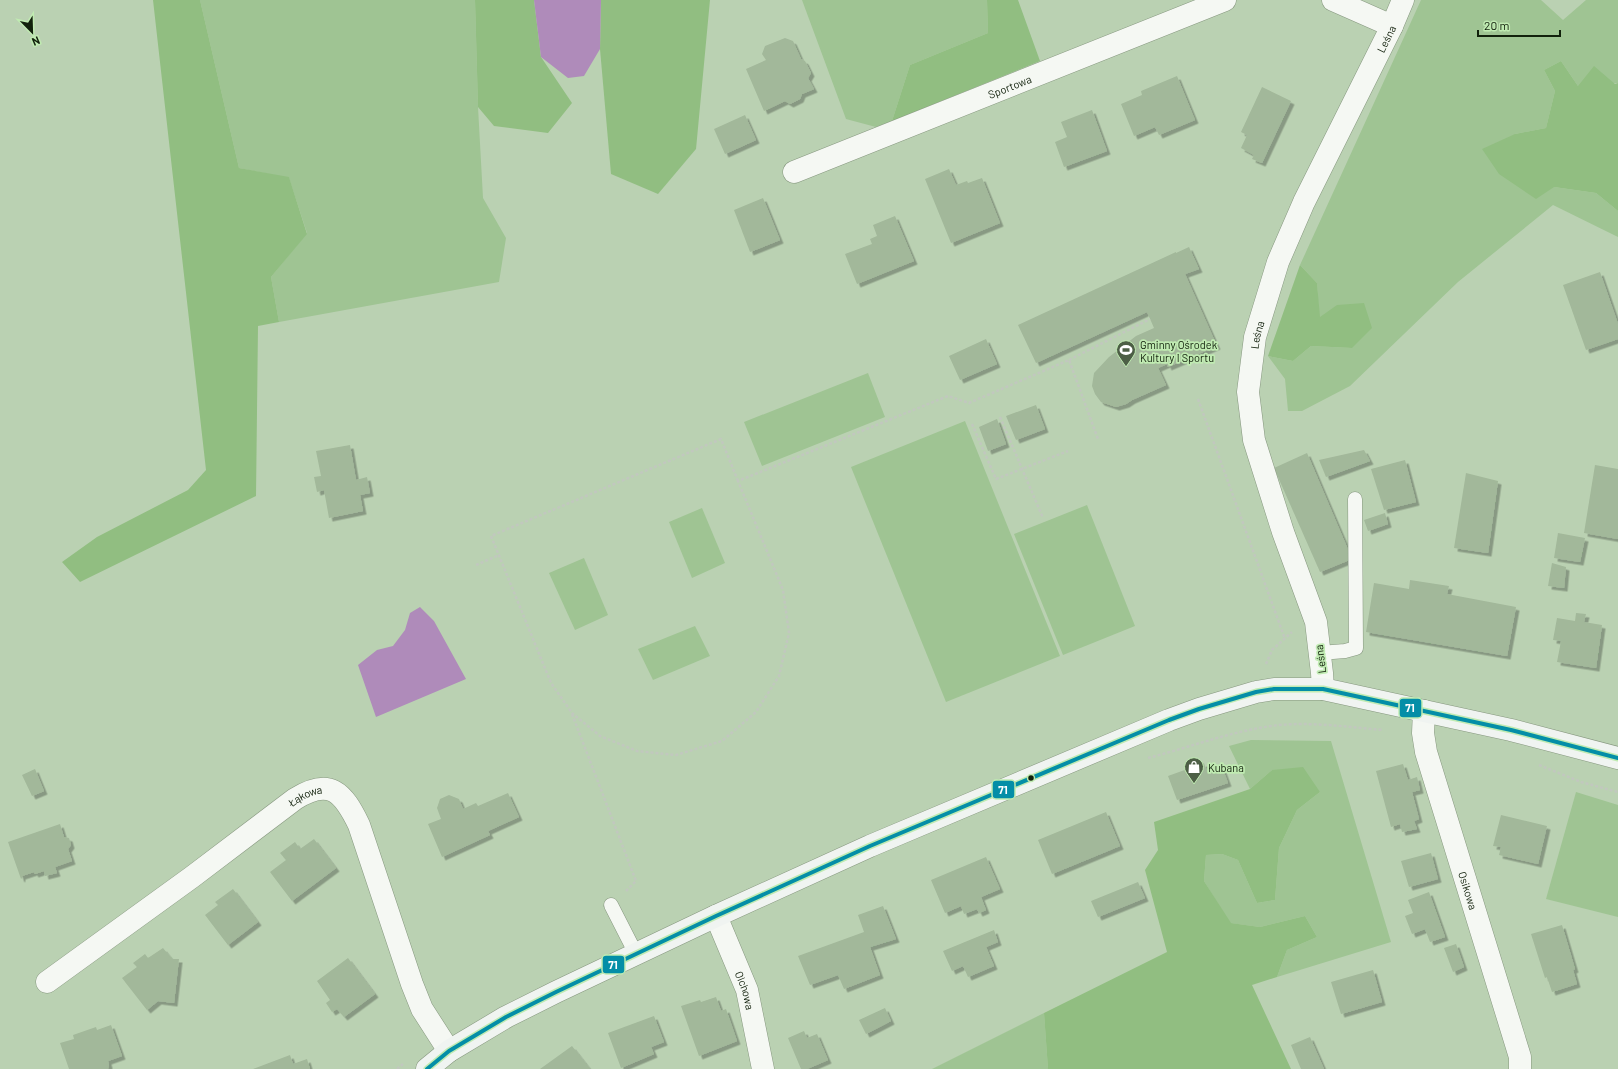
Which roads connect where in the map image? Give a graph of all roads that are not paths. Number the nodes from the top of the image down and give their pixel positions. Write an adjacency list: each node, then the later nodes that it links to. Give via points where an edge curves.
1 (1225, 0): 5 (street, Sportowa)
2 (1333, 0): 4 (street)
3 (1403, 0): 4 (street, Leśna)
4 (1392, 26): 7 (street, Leśna, via 1304,202 1278,262 1255,337 1248,392 1254,440 1282,532 1316,622)
5 (794, 172)
6 (1354, 499): 7 (lane, via 1356,648)
7 (1320, 653): 8 (street, Leśna)
8 (1322, 689): 9 (main road); 12 (main road, via 1274,689 1256,692 1193,711 870,846)
9 (1424, 711): 10 (main road, via 1511,730); 18 (street, Osikowa, via 1423,733 1426,752 1520,1057)
10 (1618, 758)
11 (611, 905): 13 (lane)
12 (716, 916): 13 (main road); 17 (street, Olchowa, via 747,990)
13 (636, 954): 15 (main road, via 506,1017)
14 (47, 982): 15 (street, Łąkowa, via 295,799 306,792 324,788 340,795 359,825 417,997)
15 (449, 1052): 16 (main road)
16 (427, 1069)
17 (764, 1069)
18 (1520, 1069)

